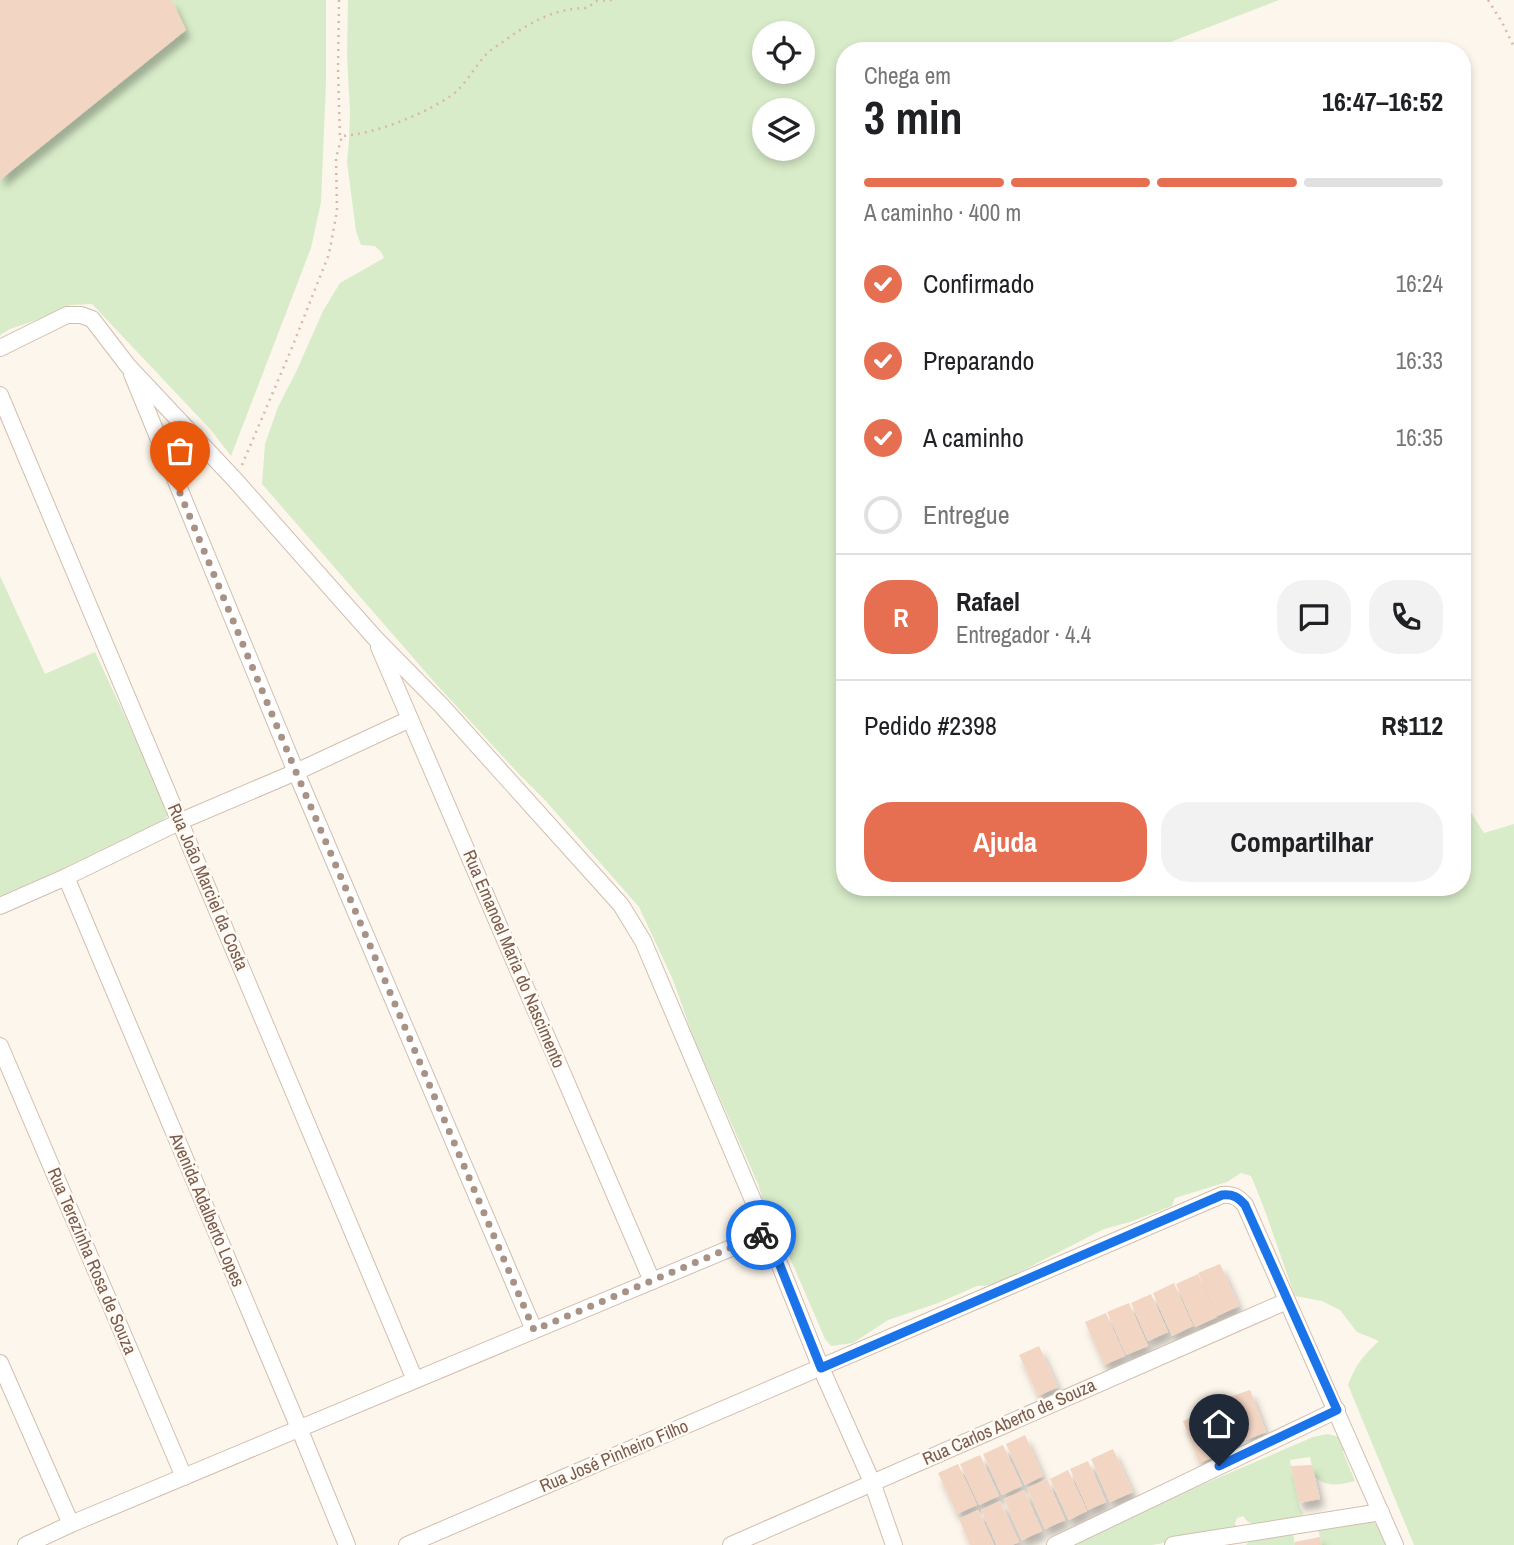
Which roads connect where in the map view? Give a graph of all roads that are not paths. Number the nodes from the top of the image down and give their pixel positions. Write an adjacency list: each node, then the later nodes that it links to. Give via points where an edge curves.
1 (0, 348): 2 (street, via 68,315 80,315 92,319)
2 (128, 366): 4 (street); 6 (street)
3 (0, 395): 7 (street, Rua João Marciel da Costa)
4 (375, 638): 5 (street, Rua Emanoel Maria do Nascimento); 11 (street, via 621,905 643,941)
5 (410, 719): 6 (street); 12 (street, Rua Emanoel Maria do Nascimento)
6 (296, 772): 7 (street); 14 (street)
7 (181, 821): 8 (street); 17 (street, Rua João Marciel da Costa)
8 (66, 877): 9 (street); 19 (street, Avenida Adalberto Lopes)
9 (0, 906)
10 (0, 1046): 20 (street, Rua Terezinha Rosa de Souza)
11 (767, 1233): 12 (street); 16 (street)
12 (652, 1281): 14 (street)
13 (1287, 1301): 16 (street, Rua José Pinheiro Filho, via 1245,1205 1237,1197 1222,1195); 18 (street, Rua José Pinheiro Filho); 21 (street, Rua Carlos Aberto de Souza)
14 (534, 1330): 17 (street)
15 (0, 1363): 23 (street)
16 (821, 1368): 21 (street); 26 (street, Rua José Pinheiro Filho)
17 (415, 1380): 19 (street)
18 (1337, 1410): 22 (street, Rua José Pinheiro Filho); 29 (street)
19 (299, 1428): 20 (street); 25 (street, Avenida Adalberto Lopes)
20 (184, 1476): 23 (street)
21 (872, 1482): 27 (street, Rua Carlos Aberto de Souza); 28 (street)
22 (1381, 1512): 30 (street); 31 (street, Rua José Pinheiro Filho)
23 (71, 1524): 24 (street)
24 (26, 1545)
25 (347, 1545)
26 (407, 1545)
27 (731, 1545)
28 (894, 1545)
29 (1055, 1545)
30 (1173, 1545)
31 (1395, 1545)

